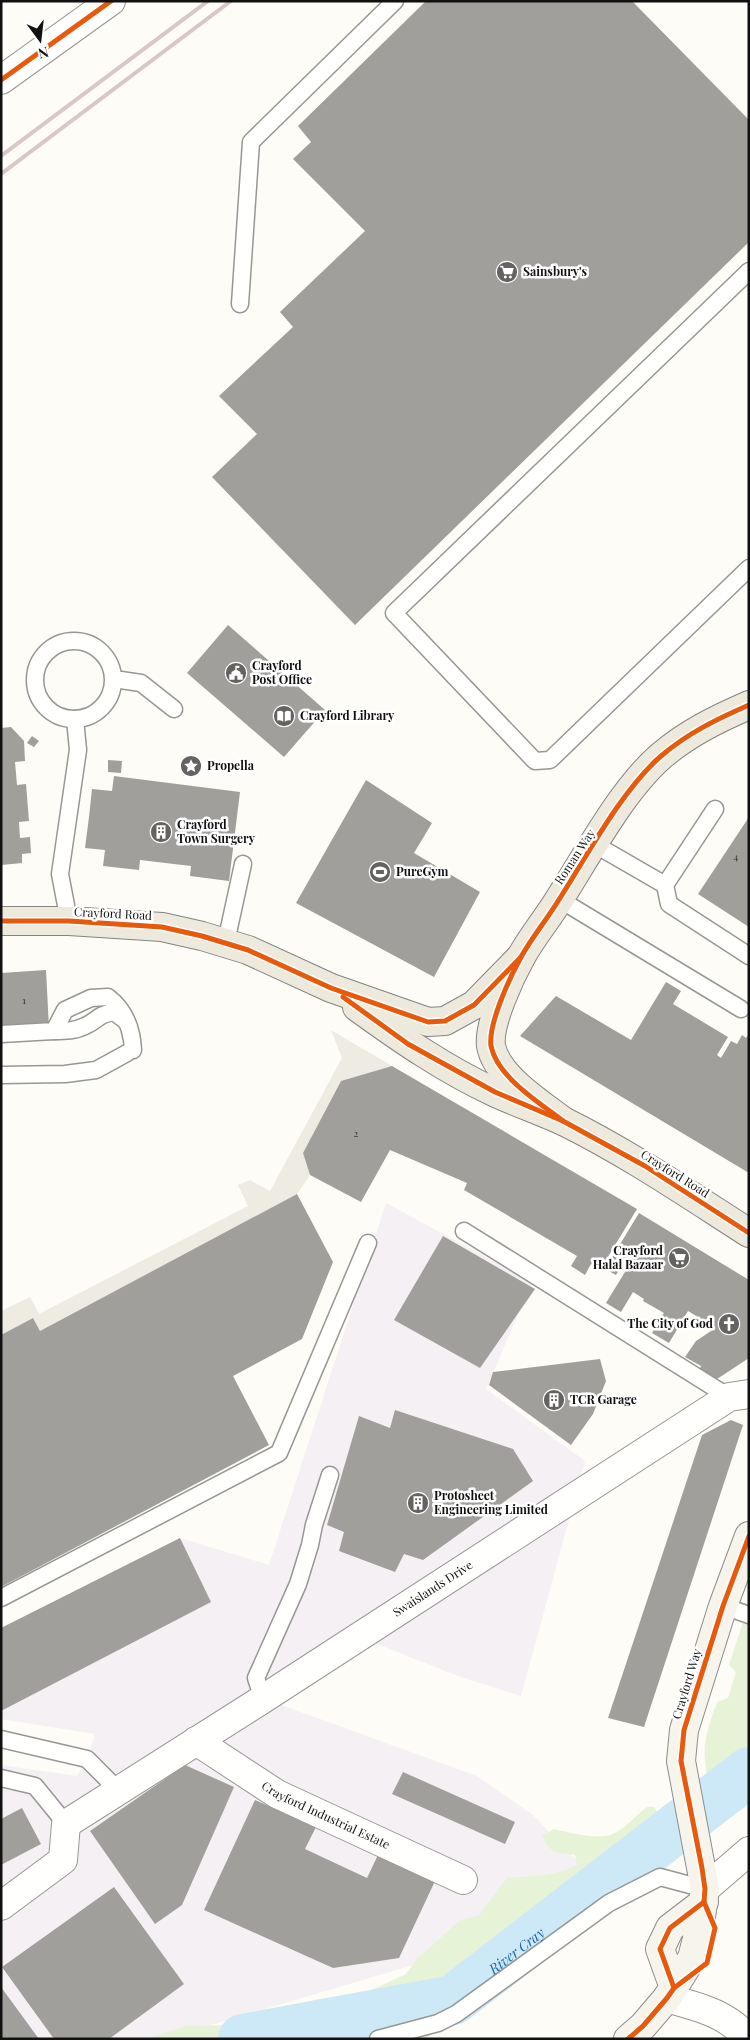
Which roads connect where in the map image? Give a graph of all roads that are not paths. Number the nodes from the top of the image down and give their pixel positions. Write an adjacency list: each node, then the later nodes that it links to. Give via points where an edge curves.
1 (111, 1): 3 (street)
2 (395, 1): 5 (lane, via 251,142)
3 (1, 80)
4 (749, 271): 6 (lane, via 394,613 535,761 550,760)
5 (240, 304)
6 (749, 568)
7 (114, 679): 9 (lane, via 141,684); 10 (lane, via 107,702 88,717); 10 (lane, via 106,656 86,642 73,640 50,649 37,668 37,693 52,712 63,718)
8 (749, 706): 12 (main road, Roman Way, via 709,722 661,757 632,788)
9 (174, 709)
10 (75, 719): 17 (lane, via 78,750 60,874)
11 (715, 809): 14 (lane)
12 (594, 844): 14 (lane); 15 (main road, Roman Way)
13 (243, 864): 18 (lane)
14 (665, 885): 19 (lane, via 669,904)
15 (560, 899): 20 (main road, Roman Way); 22 (lane)
16 (1, 921): 17 (main road, Crayford Road)
17 (69, 921): 18 (main road, Crayford Road, via 162,927)
18 (226, 942): 21 (main road, Crayford Road)
19 (749, 956)
20 (521, 957): 24 (main road, Roman Way, via 474,1005); 27 (main road, Roman Way, via 501,1000)
21 (331, 988): 24 (main road, Crayford Road, via 428,1022); 29 (main road, Crayford Road, via 408,1044 495,1092)
22 (741, 1009)
23 (126, 1020): 25 (lane, via 114,1012 102,1014 71,1032); 25 (lane, via 117,1004 108,997 91,998 65,1010); 28 (lane, via 132,1031 130,1052 96,1070)
24 (445, 1021)
25 (54, 1031): 26 (lane)
26 (1, 1034)
27 (491, 1045): 29 (main road, Crayford Road, via 497,1062 511,1080)
28 (1, 1075)
29 (563, 1121): 31 (main road, Crayford Road, via 645,1166)
30 (464, 1231): 33 (lane)
31 (749, 1233)
32 (368, 1243): 36 (lane, via 279,1453)
33 (739, 1395): 39 (street, Swaislands Drive)
34 (330, 1475): 39 (lane, via 298,1584 256,1678)
35 (749, 1536): 37 (main road, Crayford Way)
36 (1, 1598)
37 (723, 1606): 38 (lane); 47 (main road, Crayford Way, via 684,1730 681,1761)
38 (749, 1615)
39 (263, 1699): 41 (street, Swaislands Drive)
40 (1, 1739): 43 (lane, via 87,1759)
41 (196, 1740): 43 (street, Swaislands Drive); 46 (street, Crayford Industrial Estate, via 277,1794)
42 (1, 1778): 44 (lane, via 35,1786)
43 (118, 1791): 44 (street, Swaislands Drive)
44 (66, 1824): 48 (street, via 62,1860)
45 (749, 1851): 47 (street)
46 (462, 1880)
47 (704, 1896): 49 (main road, Crayford Way, via 692,1958); 50 (lane, via 660,1877 609,1903 456,2014 438,2023)
48 (1, 1906)
49 (671, 1993): 51 (main road, Crayford Way); 52 (street, via 722,2016)
50 (378, 2039)
51 (628, 2039)
52 (749, 2039)

